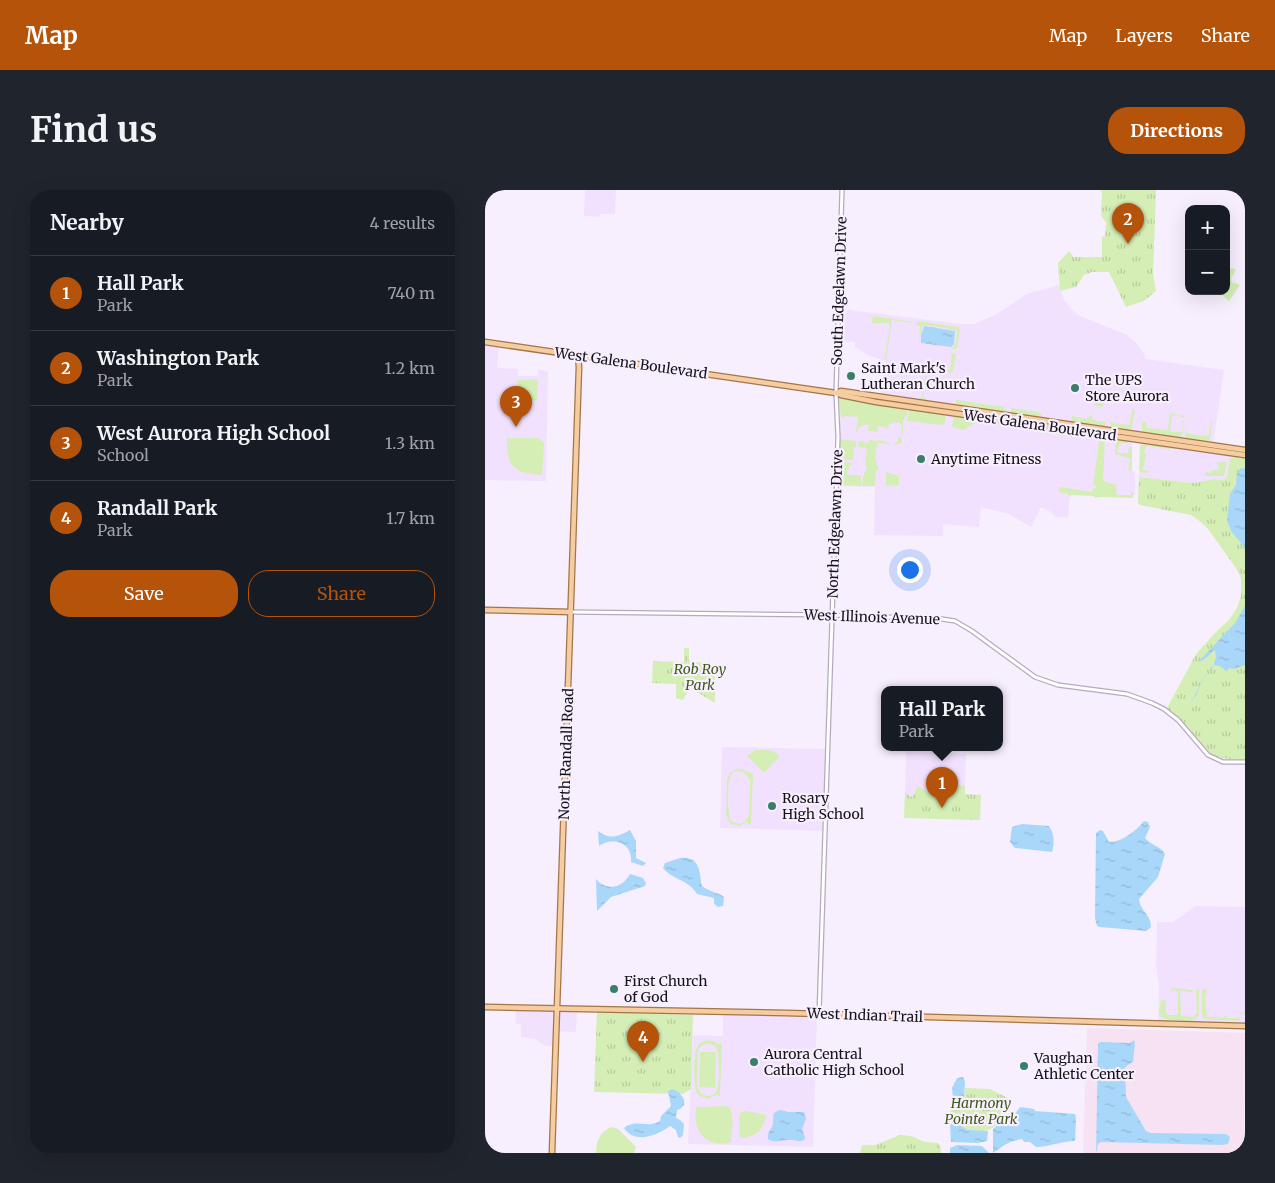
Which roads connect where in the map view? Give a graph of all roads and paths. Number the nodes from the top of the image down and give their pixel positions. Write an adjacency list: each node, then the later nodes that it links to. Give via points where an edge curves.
1 (842, 190): 4 (street, South Edgelawn Drive)
2 (485, 342): 3 (main road, West Galena Boulevard)
3 (578, 356): 4 (main road, West Galena Boulevard); 14 (main road, North Randall Road)
4 (836, 393): 5 (main road, West Galena Boulevard); 6 (main road, West Galena Boulevard); 15 (street, North Edgelawn Drive, via 838,437)
5 (884, 398): 6 (main road); 7 (main road, West Galena Boulevard)
6 (875, 402): 8 (main road, West Galena Boulevard)
7 (1007, 416): 8 (main road); 9 (main road, West Galena Boulevard)
8 (985, 417): 11 (main road, West Galena Boulevard)
9 (1233, 448): 10 (main road, West Galena Boulevard); 11 (main road)
10 (1245, 450)
11 (1217, 451): 12 (main road, West Galena Boulevard)
12 (1245, 455)
13 (485, 610): 14 (main road, West Illinois Avenue)
14 (571, 612): 15 (street, West Illinois Avenue); 18 (main road, North Randall Road)
15 (832, 615): 16 (street, West Illinois Avenue, via 955,621 1035,677 1058,685 1117,692 1146,700 1176,718 1208,756 1223,762); 19 (street, North Edgelawn Drive)
16 (1245, 762)
17 (485, 1007): 18 (main road, West Indian Trail)
18 (557, 1008): 19 (main road, West Indian Trail); 21 (main road, North Randall Road)
19 (819, 1014): 20 (main road, West Indian Trail)
20 (1245, 1026)
21 (552, 1153)

